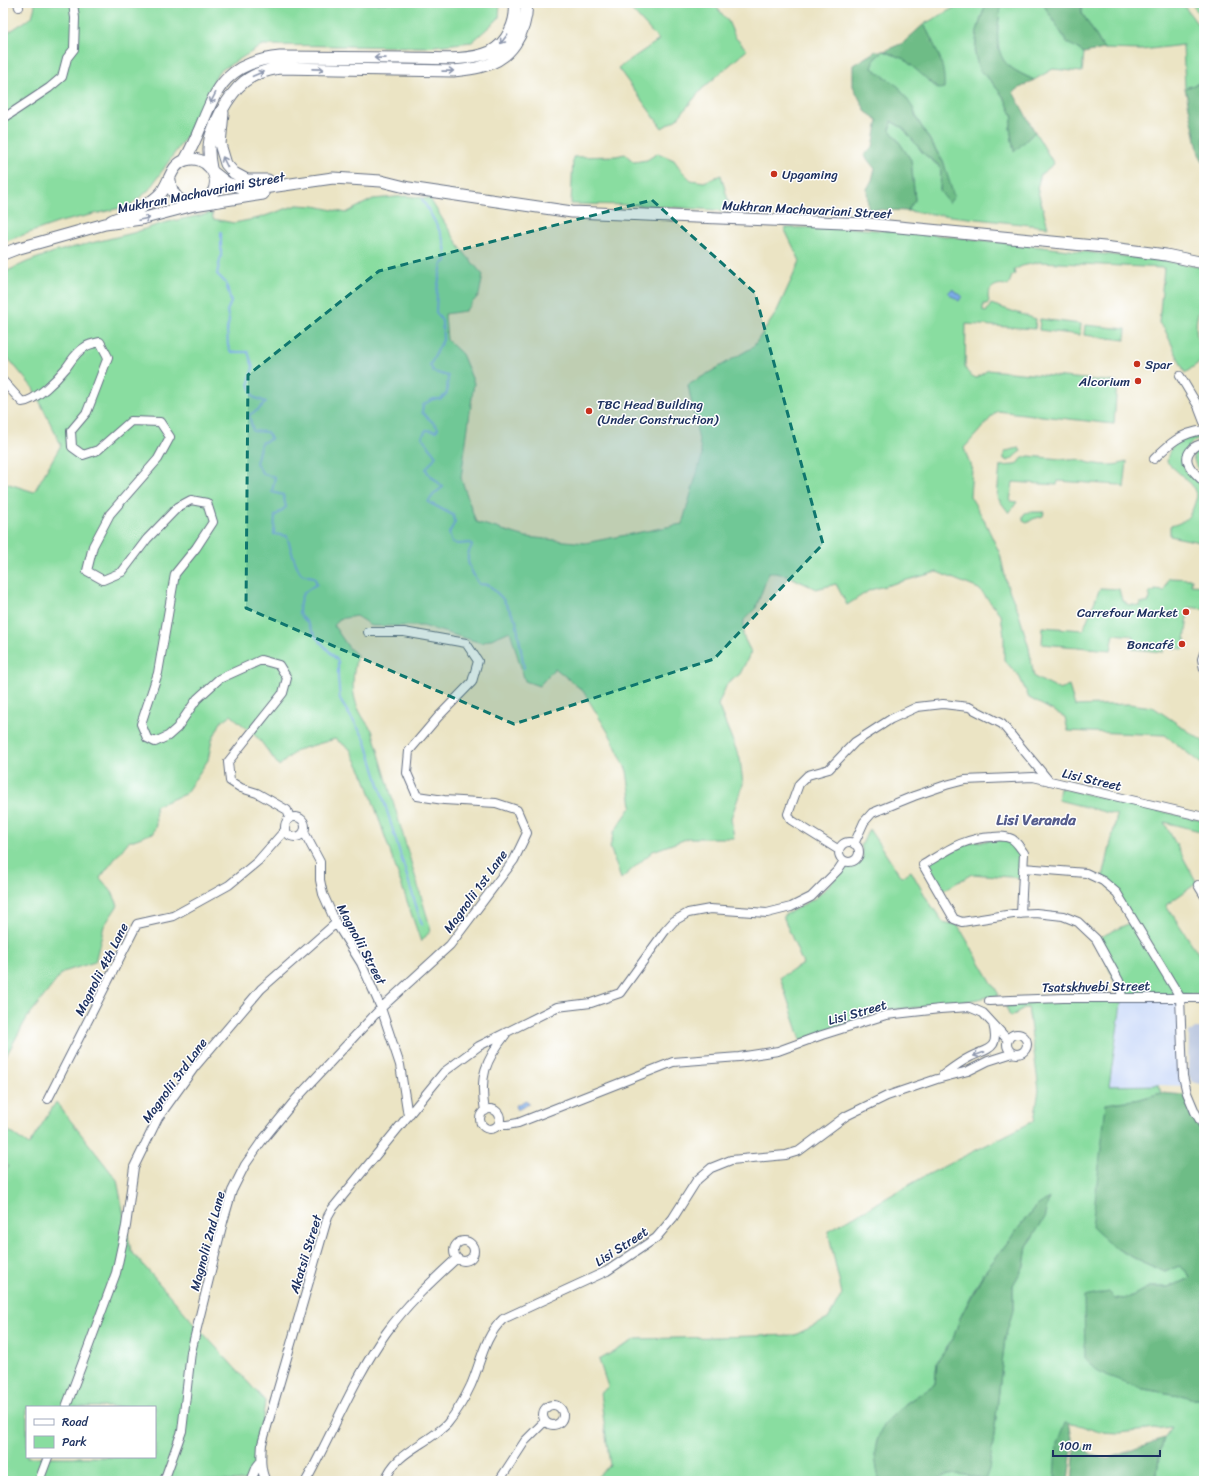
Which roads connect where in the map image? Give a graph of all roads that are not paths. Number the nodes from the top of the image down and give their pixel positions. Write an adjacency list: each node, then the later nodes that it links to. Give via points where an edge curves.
1 (73, 3): 5 (street, via 74,49 67,58 62,77)
2 (515, 3): 6 (main road, one-way to 6, via 512,26 505,40 491,51 476,57 280,57 245,65 229,76 218,88)
3 (528, 3): 4 (main road, one-way to 3, via 232,94 249,78 279,68 453,71 481,67 506,55 513,48 527,17)
4 (224, 108): 7 (main road, via 210,140 208,151); 9 (main road, one-way to 4, via 329,172 268,180 247,180 240,177 229,169 221,151)
5 (7, 116)
6 (185, 160): 7 (main road, via 199,160); 8 (main road, via 174,168)
7 (212, 170): 9 (main road, Mukhran Machavariani Street, via 232,185 254,189 333,178); 11 (main road, via 215,187 212,194)
8 (170, 180): 11 (main road, via 177,198); 12 (main road, via 150,203)
9 (381, 181): 10 (main road, Mukhran Machavariani Street)
10 (409, 188): 11 (main road, Mukhran Machavariani Street, via 323,185); 14 (main road, Mukhran Machavariani Street, via 572,212 868,224 1104,247)
11 (194, 206): 12 (main road, Mukhran Machavariani Street, one-way to 11, via 141,219)
12 (105, 224): 13 (main road, Mukhran Machavariani Street)
13 (3, 254)
14 (1204, 263)
15 (1180, 376): 17 (street)
16 (3, 381): 29 (street, via 22,402 27,402 37,397 76,354 86,346 100,342 108,357 87,412 71,431 72,447 83,455 98,450 130,421 160,422 170,437 158,459 110,514 93,546 87,571 102,580 122,572 147,539 178,507 191,500 207,503 213,522 175,574 158,674 141,724 147,738 156,742 177,728 197,699 219,679 261,660 279,665 287,678 284,692 228,762 230,781 287,810)
17 (1198, 406): 18 (street); 19 (street)
18 (1204, 412)
19 (1204, 422)
20 (1204, 430): 22 (street, via 1177,438)
21 (1204, 444): 23 (street, via 1193,447 1187,460)
22 (1154, 459)
23 (1204, 482)
24 (368, 632): 44 (street, Magnolii 1st Lane, via 404,632 466,643 478,661 472,682 438,716 409,751 407,773 417,796 496,803 517,810 527,832 514,860 450,945)
25 (1204, 653): 26 (street)
26 (1204, 669)
27 (1049, 781): 28 (street, Lisi Street); 32 (street, Lisi Street, via 1033,777 964,780 946,785 872,813 864,822); 33 (street, via 1002,724 969,707 943,704 917,707 891,719 855,742 829,769 808,775 799,784 788,814 792,820)
28 (1204, 817)
29 (290, 818): 30 (street, via 286,823); 31 (street, via 296,816 302,819 305,825)
30 (286, 829): 31 (street, via 289,835 296,837); 50 (street, Magnolii 4th Lane, via 258,861 228,885 173,916 137,924)
31 (304, 832): 39 (street, Magnolii Street, via 320,862 322,894)
32 (854, 844): 33 (street, via 847,843); 34 (street, via 858,851 856,858 849,862)
33 (839, 850): 34 (street)
34 (844, 861): 46 (street, via 811,897 791,907 767,913 710,909 688,913 665,930 620,993 591,1003 556,1007)
35 (1023, 868): 38 (street); 38 (street, via 1024,853 1012,839 1002,836 980,837 958,844 923,865 958,922); 41 (street, via 1086,873 1103,881 1117,893)
36 (1198, 885): 37 (street)
37 (1204, 895)
38 (1021, 914): 40 (street, via 1063,916 1078,922 1096,940 1119,981)
39 (336, 923): 44 (street, Magnolii Street, via 361,963); 56 (street, Magnolii 3rd Lane, via 261,989 194,1068 158,1118 134,1167 126,1226 116,1272)
40 (1122, 997): 41 (street, Tsatskhvebi Street); 43 (street, Tsatskhvebi Street)
41 (1180, 997): 42 (street, Tsatskhvebi Street); 54 (street, via 1183,1076 1187,1093)
42 (1204, 998)
43 (989, 1001)
44 (381, 1008): 52 (street, Magnolii Street, via 400,1065); 61 (street, Magnolii 2nd Lane, via 296,1099 245,1165 232,1191 191,1352 182,1431)
45 (993, 1023): 47 (street, Lisi Street); 49 (street, Lisi Street, one-way to 49, via 995,1039 989,1049 968,1058); 53 (street, Lisi Street, via 984,1013 969,1007 886,1015 778,1051 673,1062 518,1123)
46 (508, 1031): 51 (street, via 491,1054 484,1072 482,1093); 52 (street, Akatsii Street, via 479,1046 444,1072)
47 (1008, 1040): 48 (street, via 1007,1046); 48 (street, via 1013,1035 1019,1035 1026,1041 1026,1047 1022,1052)
48 (1013, 1053): 49 (street, Lisi Street, via 968,1071)
49 (937, 1079): 65 (street, Lisi Street, via 887,1096 846,1116 799,1151 786,1155 731,1160 711,1168 697,1180 673,1218 656,1238 607,1271 502,1319 494,1327 484,1347 471,1385 446,1425 399,1458 393,1464)
50 (48, 1099)
51 (485, 1110): 53 (street, via 490,1109 497,1113 500,1117); 53 (street, via 481,1115 482,1124 490,1129)
52 (408, 1116): 59 (street, Akatsii Street, via 328,1216 262,1444)
53 (498, 1125)
54 (1204, 1127)
55 (457, 1258): 64 (street, via 405,1309 385,1334)
56 (66, 1406)
57 (545, 1421): 66 (street, via 525,1441)
58 (48, 1458): 60 (street)
59 (261, 1461): 62 (street); 63 (street, Akatsii Street)
60 (39, 1481)
61 (164, 1481)
62 (251, 1481)
63 (266, 1481)
64 (306, 1481)
65 (385, 1481)
66 (499, 1481)

